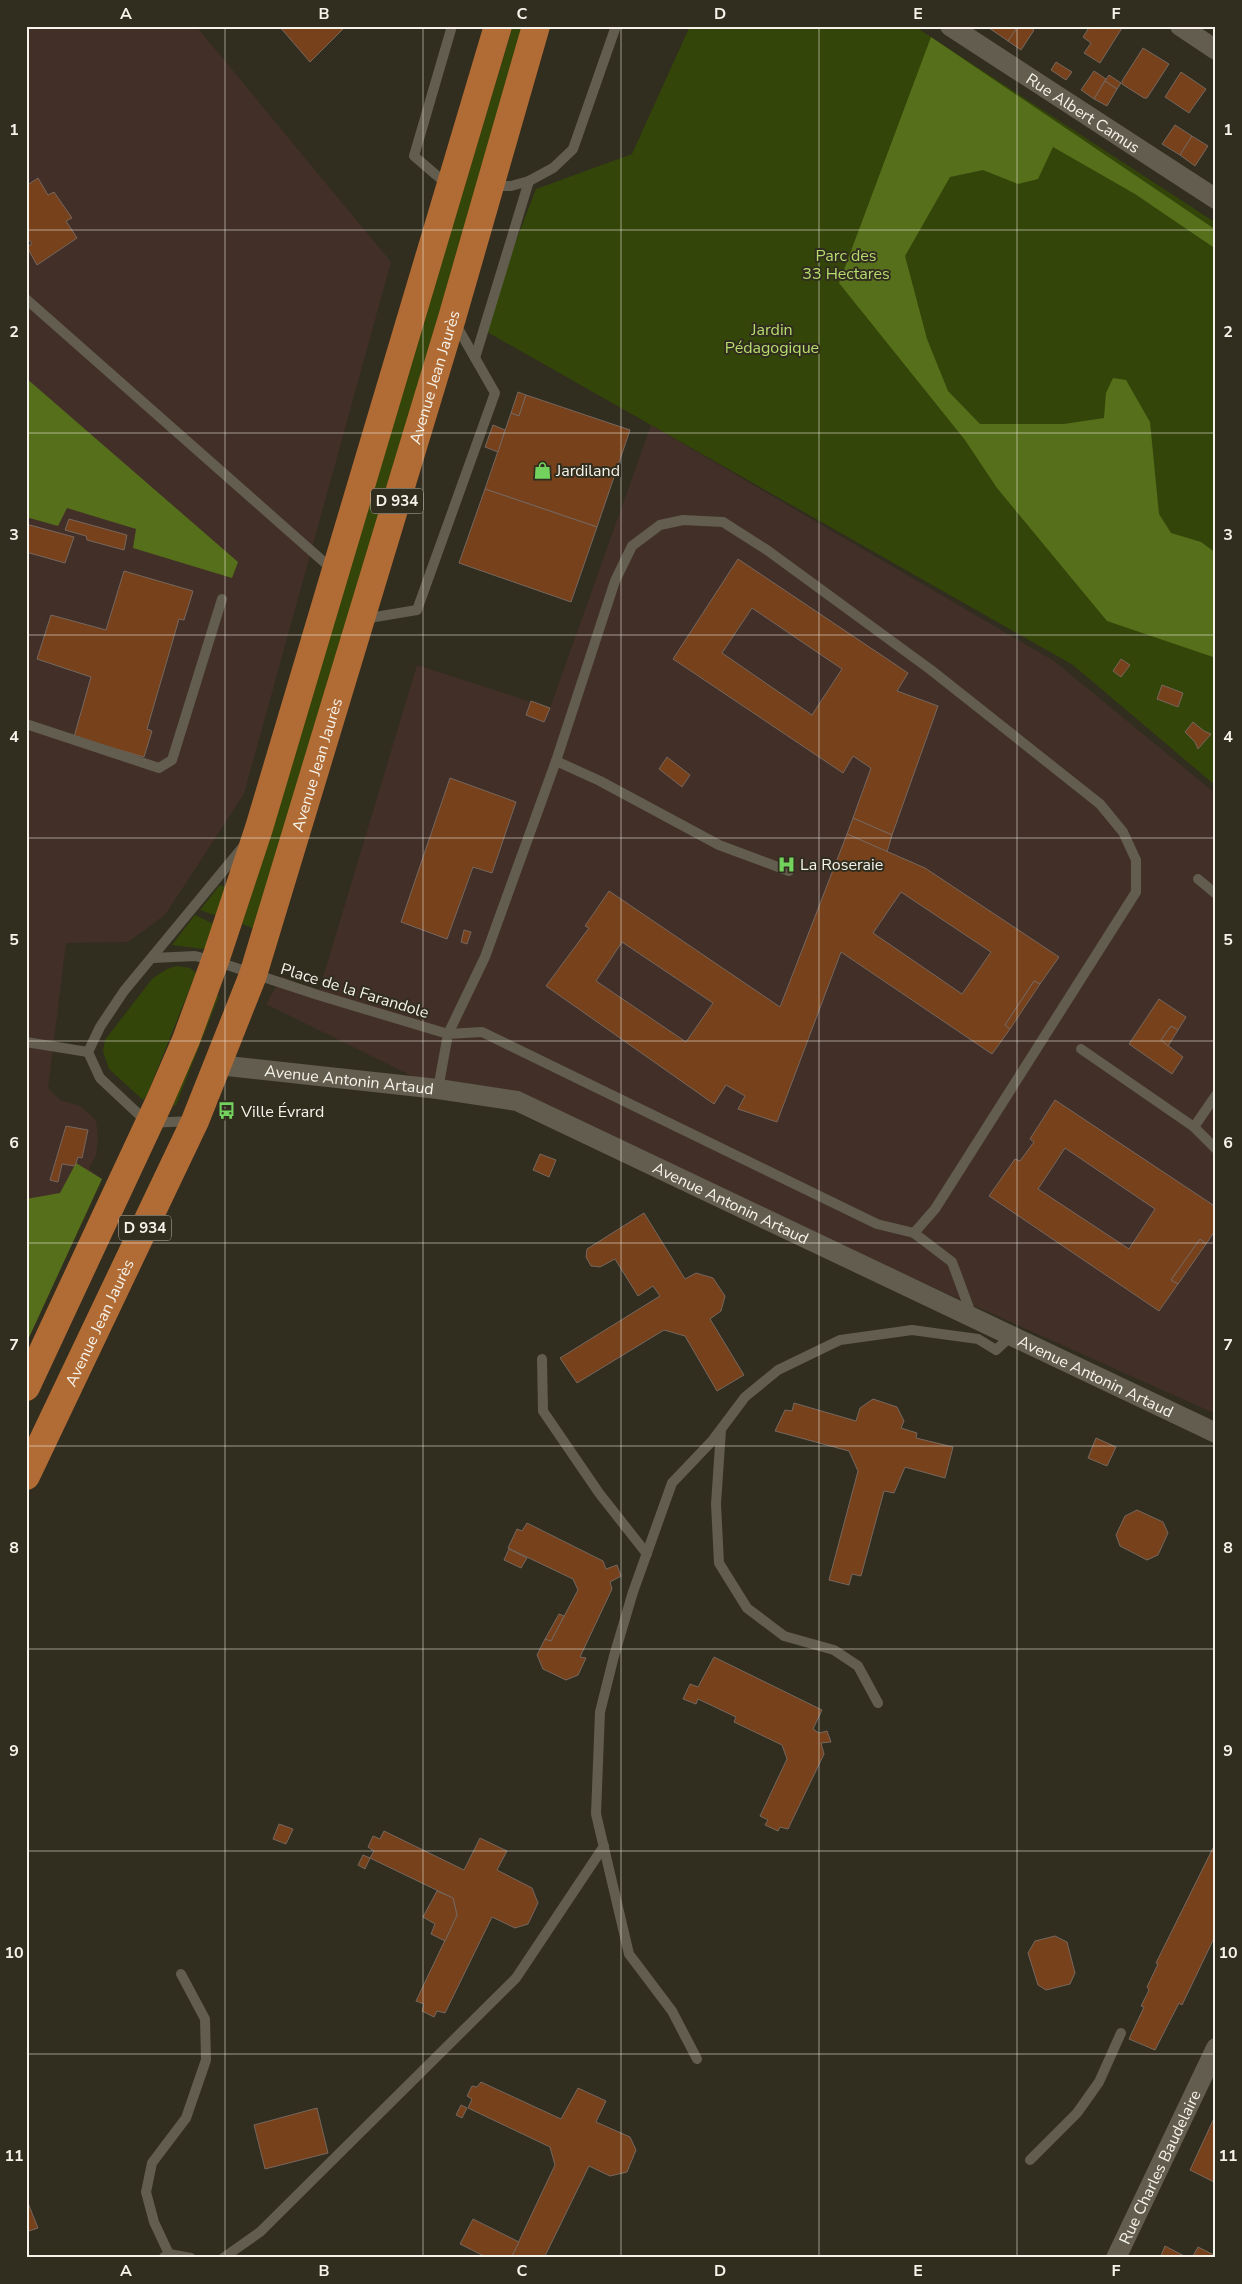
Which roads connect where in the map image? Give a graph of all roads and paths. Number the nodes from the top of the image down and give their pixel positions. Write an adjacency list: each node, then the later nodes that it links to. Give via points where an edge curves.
1 (452, 26): 10 (lane, via 414,156)
2 (498, 26): 10 (main road, D 934)
3 (536, 26): 9 (main road, Avenue Jean Jaurès / D 934)
4 (616, 26): 8 (lane, via 573,149 553,168)
5 (950, 26): 11 (street, Rue Albert Camus)
6 (1180, 26): 7 (street)
7 (1216, 50)
8 (529, 181): 9 (lane, via 511,186); 14 (lane)
9 (491, 186): 13 (main road, Avenue Jean Jaurès / D 934)
10 (450, 187): 15 (main road, D 934)
11 (1216, 199)
12 (26, 299): 15 (lane)
13 (452, 318): 14 (lane); 17 (main road, Avenue Jean Jaurès / D 934)
14 (475, 358): 17 (lane, via 494,393 417,610)
15 (335, 572): 20 (main road, D 934)
16 (222, 599): 18 (lane, via 172,760 159,768)
17 (361, 619): 26 (main road, Avenue Jean Jaurès / D 934)
18 (26, 724)
19 (556, 761): 21 (lane, via 719,845); 27 (lane, via 485,957); 38 (lane, via 615,581 632,546 660,525 683,520 723,522 767,550 931,670 1100,804 1123,832 1136,860 1136,892 935,1209)
20 (259, 828): 24 (lane); 25 (main road, D 934)
21 (789, 871)
22 (1198, 879): 23 (lane)
23 (1216, 894)
24 (153, 958): 25 (lane, Place de la Farandole, via 195,956); 30 (lane, via 124,991)
25 (215, 960): 26 (lane, Place de la Farandole); 35 (main road, D 934, via 186,1040)
26 (254, 975): 27 (lane, Place de la Farandole); 31 (main road, Avenue Jean Jaurès / D 934)
27 (448, 1034): 32 (lane); 38 (lane, via 482,1032 877,1224)
28 (26, 1042): 30 (lane)
29 (1081, 1049): 36 (lane)
30 (88, 1052): 35 (lane, via 100,1078)
31 (218, 1065): 32 (street, Avenue Antonin Artaud); 34 (main road, Avenue Jean Jaurès / D 934)
32 (438, 1089): 39 (street, Avenue Antonin Artaud, via 517,1101)
33 (1216, 1095): 36 (lane)
34 (194, 1121): 35 (lane); 45 (main road, Avenue Jean Jaurès / D 934)
35 (148, 1123): 42 (main road, D 934)
36 (1194, 1127): 37 (lane)
37 (1216, 1149)
38 (914, 1233): 39 (lane, via 952,1262)
39 (972, 1316): 40 (street, Avenue Antonin Artaud)
40 (1012, 1335): 43 (lane, via 996,1350 978,1339 912,1330 840,1340 778,1370 745,1398); 44 (street, Avenue Antonin Artaud)
41 (542, 1359): 46 (lane, via 543,1411 599,1493)
42 (26, 1387)
43 (720, 1430): 46 (lane, via 672,1484); 47 (lane, via 716,1504 719,1563 747,1608 784,1636 834,1650 858,1666)
44 (1216, 1433)
45 (26, 1476)
46 (647, 1554): 48 (lane, via 614,1656 600,1712 596,1814)
47 (878, 1704)
48 (604, 1846): 52 (lane, via 629,1954 672,2010); 56 (lane, via 516,1978 260,2232)
49 (182, 1974): 54 (lane, via 205,2019 206,2060 186,2118 152,2163 146,2192)
50 (1121, 2033): 53 (lane, via 1099,2082 1077,2113)
51 (1216, 2048): 57 (street, Rue Charles Baudelaire)
52 (697, 2058)
53 (1030, 2160)
54 (166, 2256): 55 (lane)
55 (191, 2258)
56 (223, 2258)
57 (1116, 2258)

